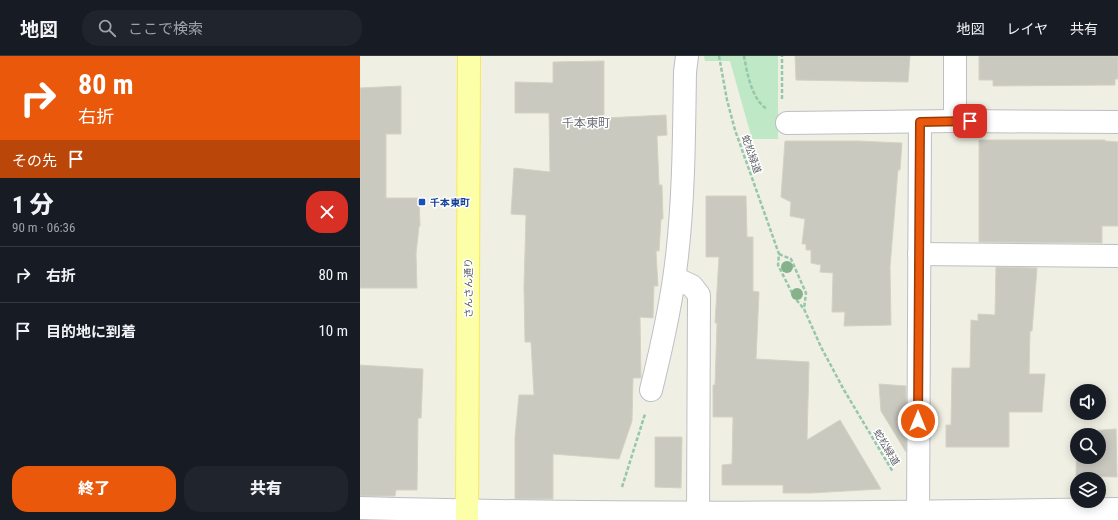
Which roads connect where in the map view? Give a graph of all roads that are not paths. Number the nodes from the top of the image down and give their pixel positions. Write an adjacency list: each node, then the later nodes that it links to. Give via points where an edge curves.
1 (469, 56): 14 (main road, さんさん通り)
2 (687, 56): 10 (street, via 681,206)
3 (955, 56): 4 (street)
4 (955, 121): 5 (street); 6 (street)
5 (920, 122): 7 (street); 8 (street)
6 (1118, 122)
7 (787, 123)
8 (919, 254): 9 (street); 16 (street)
9 (1118, 256)
10 (674, 278): 11 (street, via 662,349); 15 (street, via 692,286 699,295)
11 (651, 390)
12 (360, 508): 14 (street)
13 (1118, 509): 16 (street)
14 (467, 515): 15 (street)
15 (698, 516): 16 (street)
16 (918, 516)

